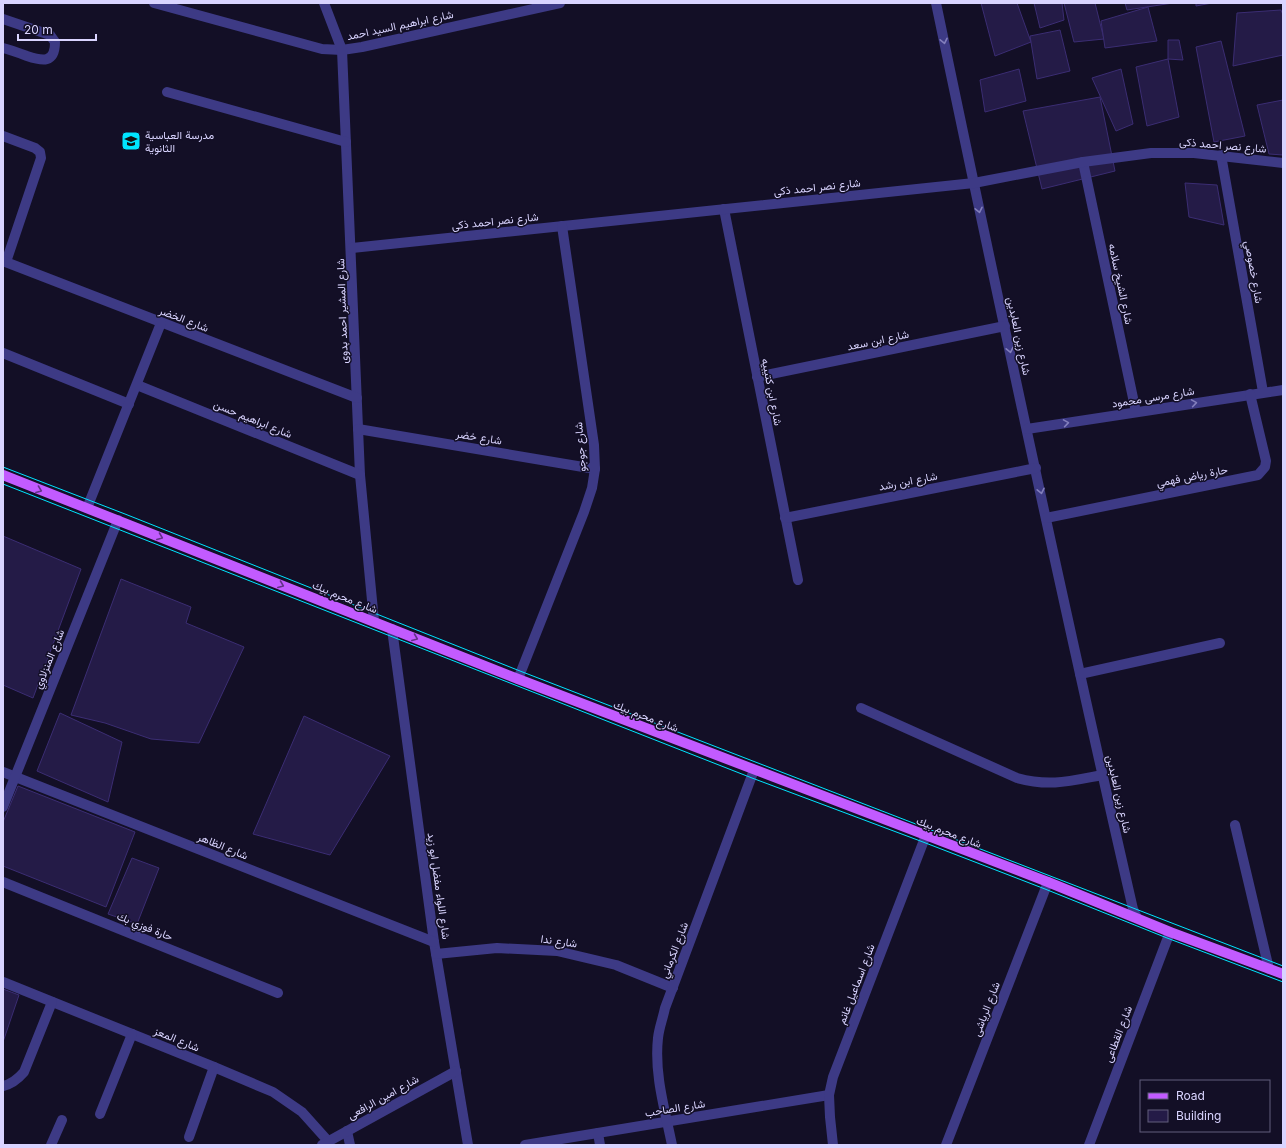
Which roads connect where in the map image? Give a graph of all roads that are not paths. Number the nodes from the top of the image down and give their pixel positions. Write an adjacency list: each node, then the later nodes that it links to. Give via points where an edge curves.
1 (154, 3): 7 (street, شارع ابراهيم السيد احمد, via 322,49)
2 (324, 3): 7 (street, شارع المشير احمد بدوى)
3 (560, 3): 7 (street, شارع ابراهيم السيد احمد)
4 (936, 3): 14 (street, شارع زين العابدين, one-way to 14)
5 (3, 19): 6 (street, via 50,35 55,46 50,58 43,60)
6 (3, 48)
7 (342, 50): 10 (street, شارع المشير احمد بدوى)
8 (167, 92): 10 (street)
9 (3, 136): 18 (street, via 38,149 41,158)
10 (346, 142): 17 (street, شارع المشير احمد بدوى)
11 (1220, 155): 12 (street, شارع نصر احمد ذكى, via 1151,153); 13 (street, شارع نصر احمد ذكى); 25 (street, شارع خصوصي)
12 (1083, 162): 14 (street, شارع نصر احمد ذكى); 29 (street, شارع الشيخ سلامه)
13 (1283, 163)
14 (974, 183): 15 (street, شارع نصر احمد ذكى); 20 (street, شارع زين العابدين, one-way to 20)
15 (724, 209): 16 (street, شارع نصر احمد ذكى); 22 (street, شارع ابن كتيبيه)
16 (562, 226): 17 (street, شارع نصر احمد ذكى); 33 (street, شارع جوجو, via 594,445)
17 (352, 248): 27 (street, شارع المشير احمد بدوى)
18 (4, 262): 19 (street, شارع الخضر)
19 (161, 323): 23 (street); 27 (street, شارع الخضر)
20 (1005, 326): 22 (street, شارع ابن سعد); 30 (street, شارع زين العابدين, one-way to 30)
21 (3, 353): 28 (street)
22 (757, 377): 37 (street, شارع ابن كتيبيه)
23 (136, 385): 28 (street); 35 (street, شارع ابراهيم حسن)
24 (1283, 390): 25 (street, شارع مرسى محمود)
25 (1264, 392): 26 (street, شارع مرسى محمود)
26 (1250, 394): 29 (street, شارع مرسى محمود, one-way to 26); 38 (street, حارة رياض فهمي, via 1266,461 1265,467 1258,475)
27 (357, 398): 31 (street, شارع المشير احمد بدوى)
28 (129, 404): 36 (street)
29 (1136, 412): 30 (street, شارع مرسى محمود, one-way to 29)
30 (1027, 428): 32 (street, شارع زين العابدين)
31 (358, 429): 33 (street, شارع خضر); 35 (street, شارع المشير احمد بدوى)
32 (1036, 468): 37 (street, شارع ابن رشد); 38 (street, شارع زين العابدين, one-way to 38)
33 (595, 469): 45 (street, شارع جوجو, via 584,512)
34 (3, 475): 36 (main road, شارع محرم بيك, one-way to 36)
35 (360, 475): 41 (street, شارع المشير احمد بدوى)
36 (87, 508): 39 (main road, شارع محرم بيك)
37 (785, 518): 40 (street, شارع ابن كتيبيه)
38 (1046, 518): 44 (street, شارع زين العابدين)
39 (118, 520): 41 (main road, شارع محرم بيك, one-way to 41); 50 (street, شارع المنزلاوي)
40 (798, 580)
41 (374, 621): 42 (main road, شارع محرم بيك)
42 (392, 629): 45 (main road, شارع محرم بيك, one-way to 45); 58 (street, شارع اللواء مفضل ابو زيد)
43 (1220, 643): 44 (street)
44 (1080, 674): 49 (street, شارع زين العابدين)
45 (518, 679): 47 (main road, شارع محرم بيك)
46 (861, 708): 49 (street, via 1029,782 1055,784)
47 (754, 770): 53 (main road, شارع محرم بيك); 63 (street, شارع الكرماني)
48 (3, 772): 50 (street, شارع الظاهر)
49 (1102, 775): 56 (street, شارع زين العابدين)
50 (15, 777): 51 (street, شارع المنزلاوي); 58 (street, شارع الظاهر)
51 (3, 807)
52 (1235, 825): 60 (street)
53 (926, 835): 55 (main road, شارع محرم بيك); 70 (street, شارع اسماعيل غانم, via 838,1064)
54 (3, 882): 64 (street, حارة فوزي بك)
55 (1048, 882): 56 (main road, شارع محرم بيك); 85 (street, شارع الرياشى)
56 (1137, 918): 57 (main road, شارع محرم بيك)
57 (1170, 932): 60 (main road, شارع محرم بيك); 86 (street, شارع القطاعى)
58 (434, 942): 59 (street, شارع اللواء مفضل ابو زيد)
59 (436, 954): 63 (street, شارع ندا, via 497,948 557,951 616,965); 68 (street, شارع اللواء مفضل ابو زيد)
60 (1269, 969): 61 (main road, شارع محرم بيك)
61 (1283, 974)
62 (3, 982): 65 (street, شارع المعز)
63 (673, 988): 73 (street, شارع الكرماني, via 665,1008 657,1062)
64 (278, 993)
65 (52, 1002): 66 (street, شارع المعز); 69 (street, via 24,1072 13,1083)
66 (132, 1034): 67 (street, شارع المعز); 71 (street)
67 (214, 1067): 76 (street); 77 (street, شارع المعز, via 273,1092 288,1102 302,1112)
68 (456, 1071): 74 (street, شارع امين الرافعى); 80 (street, شارع اللواء مفضل ابو زيد)
69 (3, 1086)
70 (829, 1094): 73 (street, شارع الصاحب); 84 (street, شارع اسماعيل غانم)
71 (100, 1114)
72 (62, 1120): 78 (street)
73 (667, 1121): 75 (street, شارع الصاحب); 83 (street, شارع الكرماني)
74 (347, 1131): 77 (street, شارع امين الرافعى); 79 (street)
75 (598, 1133): 81 (street, شارع الصاحب); 82 (street)
76 (189, 1136)
77 (325, 1143)
78 (51, 1145)
79 (350, 1145)
80 (468, 1145)
81 (524, 1145)
82 (600, 1145)
83 (672, 1145)
84 (833, 1145)
85 (946, 1145)
86 (1088, 1145)

